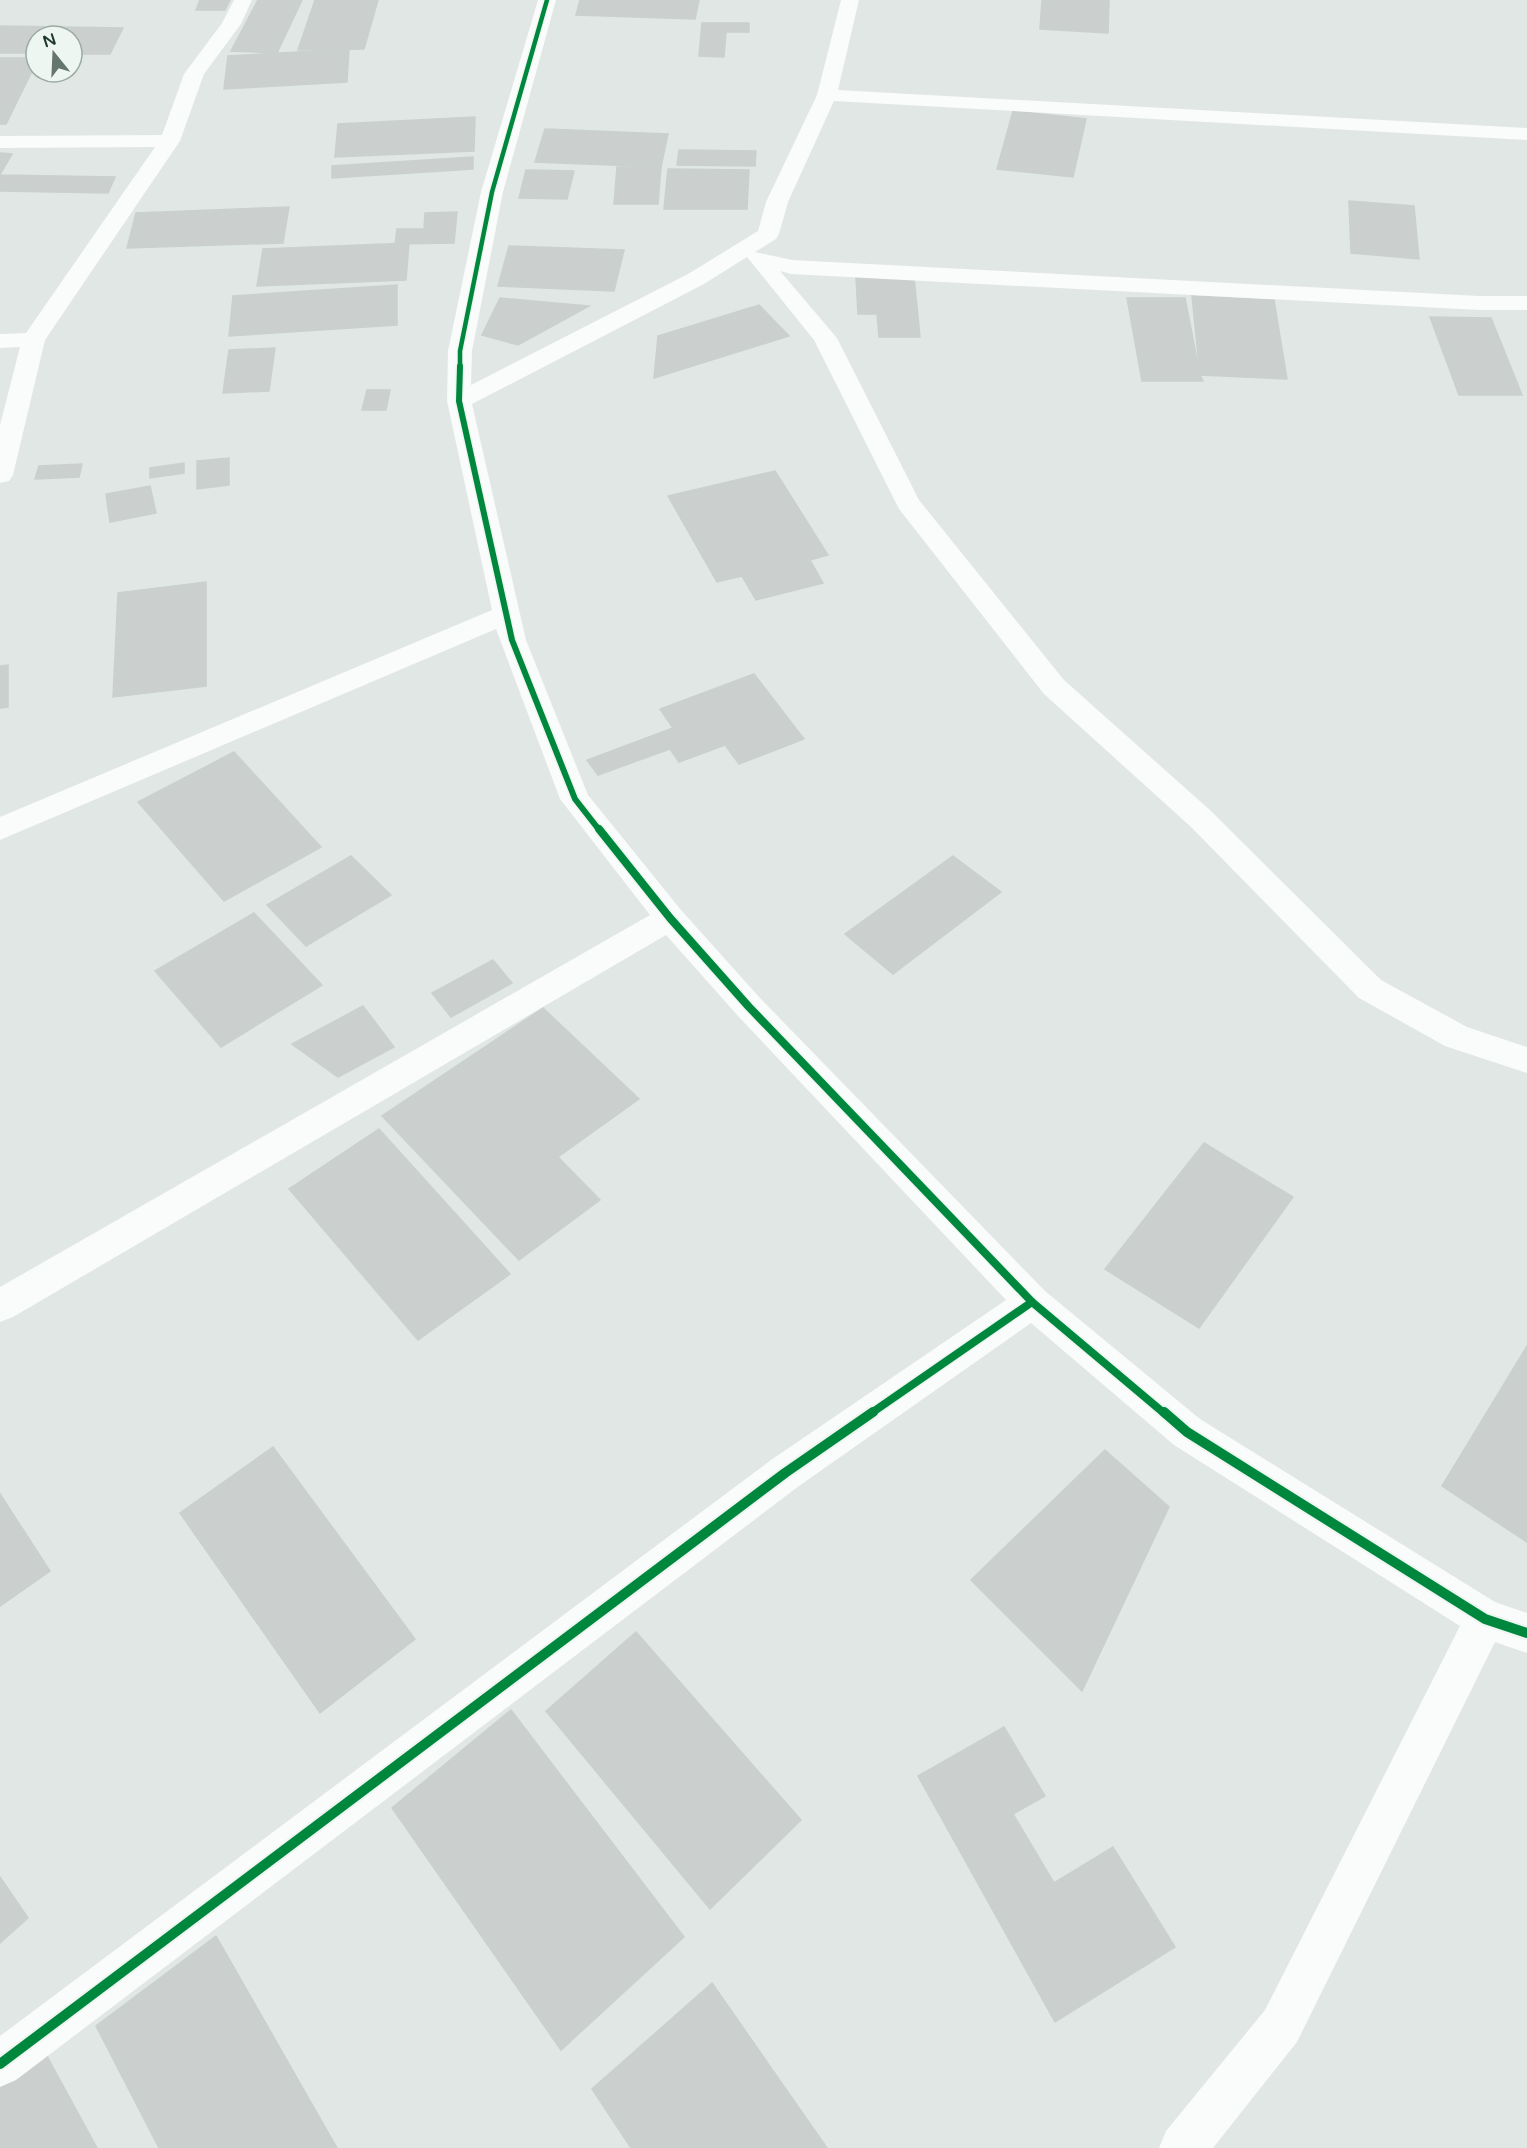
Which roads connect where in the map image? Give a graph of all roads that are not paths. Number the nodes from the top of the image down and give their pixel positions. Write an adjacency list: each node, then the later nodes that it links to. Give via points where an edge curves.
1 (243, 0): 6 (street, via 231,24 194,74)
2 (547, 0): 11 (street, via 492,192 460,351)
3 (850, 0): 4 (street)
4 (827, 95): 5 (street); 11 (street, via 777,202 768,234 696,279)
5 (1527, 134)
6 (170, 141): 7 (street); 9 (street)
7 (0, 142)
8 (1527, 303): 16 (street, via 790,267 757,258 825,338 908,503 1054,687 1201,819 1370,989 1456,1037)
9 (33, 340): 10 (street); 12 (street)
10 (0, 341)
11 (459, 400): 13 (street)
12 (0, 475)
13 (506, 614): 14 (street); 15 (street, via 512,640 575,799)
14 (0, 830)
15 (670, 918): 17 (street, via 749,1007); 18 (street)
16 (1527, 1060)
17 (1032, 1302): 19 (street, via 1187,1432); 21 (street, via 785,1473)
18 (0, 1306)
19 (1485, 1619): 20 (street); 22 (street, via 1281,2026)
20 (1527, 1633)
21 (0, 2064)
22 (1183, 2148)

